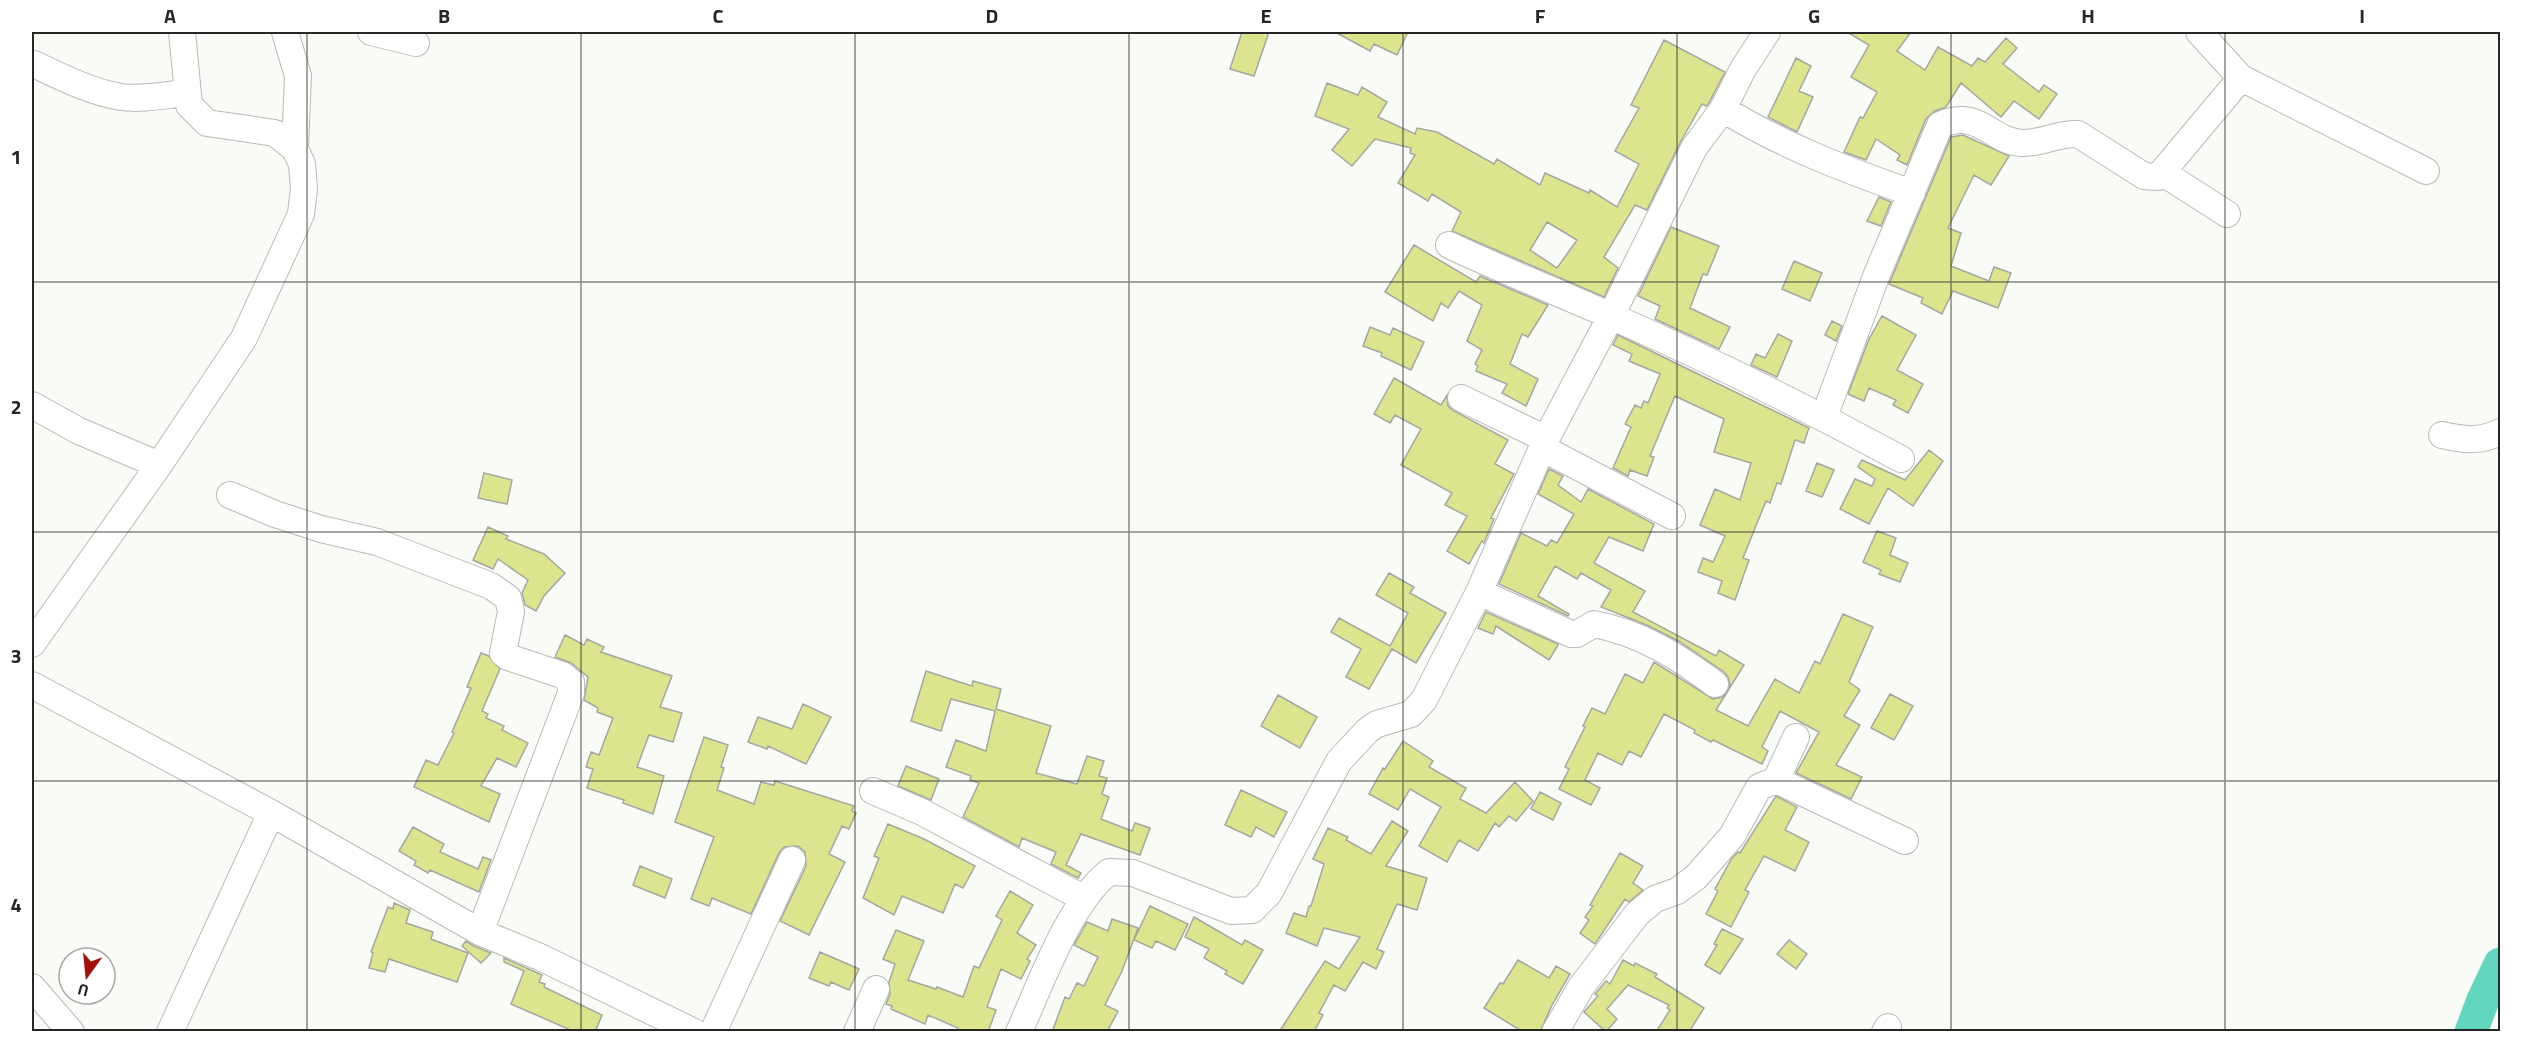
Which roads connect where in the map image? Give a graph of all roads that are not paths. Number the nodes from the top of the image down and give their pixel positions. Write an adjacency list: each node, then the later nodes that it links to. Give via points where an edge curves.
1 (182, 32): 9 (street)
2 (285, 32): 11 (street, via 298,76)
3 (371, 32): 6 (street)
4 (1767, 32): 10 (street)
5 (2202, 33): 8 (street)
6 (416, 43)
7 (34, 64): 9 (street, via 122,97)
8 (2241, 78): 12 (street); 13 (street)
9 (186, 93): 11 (street, via 189,105 207,123 275,133)
10 (1723, 109): 14 (street, via 1757,130 1832,165); 17 (street, via 1694,148)
11 (295, 148): 25 (street, via 302,164 301,214 244,338)
12 (2426, 171)
13 (2163, 173): 14 (street, via 2158,177 2144,176 2078,134 2040,141 2008,141 1966,119 1940,125); 15 (street)
14 (1912, 193): 20 (street)
15 (2228, 214)
16 (1449, 245): 17 (street)
17 (1611, 316): 20 (street); 23 (street)
18 (1461, 398): 23 (street)
19 (32, 405): 25 (street, via 79,431)
20 (1824, 417): 24 (street)
21 (2500, 432): 22 (street, via 2485,439 2466,440)
22 (2442, 435)
23 (1544, 444): 27 (street); 28 (street)
24 (1901, 459)
25 (159, 465): 29 (street)
26 (230, 495): 39 (street, via 284,517 377,542 491,586 508,598 511,612 503,653 571,682 571,693)
27 (1672, 516)
28 (1479, 592): 30 (street, via 1571,634 1594,624 1614,628 1676,655); 38 (street, via 1420,705 1411,714 1368,729 1339,761 1269,893 1258,906 1243,913 1231,911 1134,873 1109,872)
29 (32, 644)
30 (1715, 684)
31 (32, 685): 35 (street)
32 (1796, 737): 33 (street)
33 (1776, 780): 36 (street); 48 (street, via 1759,787 1732,836 1696,877 1677,891 1655,899 1637,914 1581,987)
34 (873, 791): 38 (street, via 922,812)
35 (271, 813): 39 (street); 43 (street)
36 (1905, 841)
37 (792, 860): 45 (street)
38 (1083, 898): 47 (street)
39 (480, 932): 44 (street)
40 (32, 987): 42 (street)
41 (876, 989): 46 (street)
42 (71, 1032)
43 (170, 1032)
44 (694, 1032)
45 (713, 1032)
46 (857, 1032)
47 (1019, 1032)
48 (1555, 1032)

